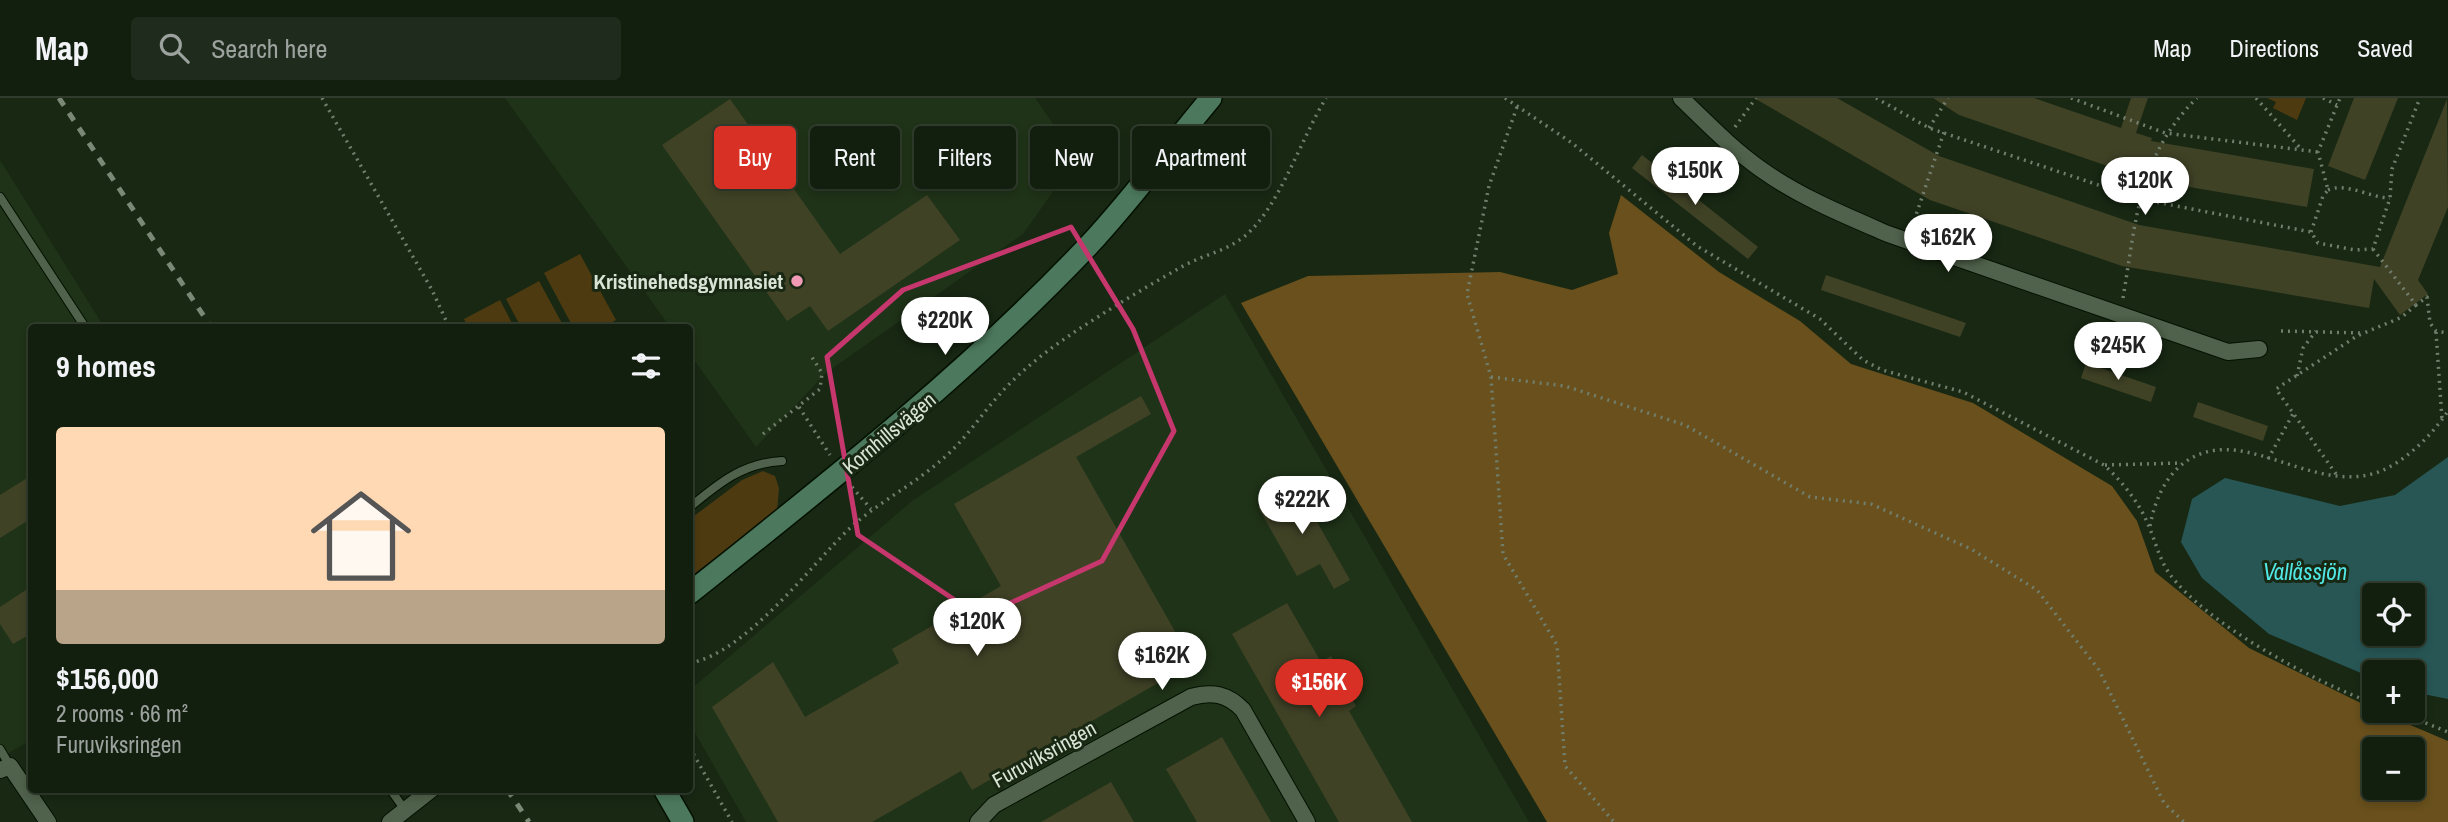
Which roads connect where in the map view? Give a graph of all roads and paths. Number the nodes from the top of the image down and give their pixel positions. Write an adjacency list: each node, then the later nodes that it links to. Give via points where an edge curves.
1 (322, 98): 33 (path)
2 (1211, 98): 54 (street, Kornhillsvägen, via 1090,244 958,374)
3 (1326, 98): 55 (path, via 1274,201 1247,234 1217,254 1177,270 1037,360 999,395 946,456 871,509 759,621 717,652)
4 (1505, 98): 16 (path)
5 (1681, 98): 20 (street)
6 (1756, 98): 20 (path)
7 (1877, 98): 17 (path)
8 (1948, 98): 17 (path)
9 (2071, 98): 19 (path)
10 (2197, 98): 19 (path)
11 (2256, 98): 21 (path)
12 (2323, 98): 15 (path)
13 (2340, 98): 15 (path)
14 (2420, 98): 25 (path, via 2392,169)
15 (2337, 105): 22 (path)
16 (1517, 107): 41 (path, via 1489,186 1467,294); 50 (path, via 1572,143 1697,246 1819,319 1863,360 1882,370 1963,392)
17 (1929, 128): 18 (path)
18 (1944, 132): 26 (path); 28 (path)
19 (2165, 133): 21 (path); 26 (path)
20 (1725, 141): 28 (street, via 1799,193)
21 (2302, 151): 22 (path)
22 (2318, 152): 23 (path)
23 (2328, 190): 25 (path, via 2341,187); 27 (path)
24 (0, 197): 32 (lane)
25 (2390, 198): 29 (path)
26 (2140, 199): 27 (path); 31 (path)
27 (2311, 232): 29 (path, via 2318,243)
28 (1908, 241): 31 (street)
29 (2373, 249): 30 (path)
30 (2416, 305): 36 (path, via 2427,297 2430,323); 37 (path, via 2402,317)
31 (2120, 314): 39 (street, via 2228,352)
32 (83, 324)
33 (448, 324)
34 (2281, 331): 35 (path)
35 (2316, 331): 37 (path); 42 (path, via 2303,348)
36 (2436, 331): 38 (path); 45 (path)
37 (2363, 333): 42 (path)
38 (2448, 333)
39 (2259, 349)
40 (810, 354): 46 (path, via 822,373 820,389)
41 (1491, 377): 72 (path, via 1503,554 1557,645 1565,766); 73 (path, via 1565,386 1685,425 1810,496 1871,504 1971,549 2037,590 2099,670 2164,803)
42 (2297, 377): 44 (path, via 2276,389)
43 (2448, 411): 45 (path)
44 (2294, 412): 47 (path); 51 (path)
45 (2442, 421): 51 (path, via 2403,459 2379,472)
46 (763, 434)
47 (2268, 459): 49 (path, via 2232,450 2205,453); 51 (path)
48 (782, 461): 52 (lane, via 737,471)
49 (2183, 463): 50 (path); 53 (path, via 2161,487)
50 (2104, 465): 53 (path, via 2120,480)
51 (2336, 474)
52 (693, 505)
53 (2150, 527): 56 (path, via 2169,574 2210,611 2308,674)
54 (693, 591)
55 (693, 662)
56 (2362, 698)
57 (2425, 723): 58 (path)
58 (2448, 732)
59 (0, 749): 61 (lane)
60 (693, 753): 69 (path)
61 (5, 768): 66 (street)
62 (393, 793): 65 (lane)
63 (427, 793): 65 (street)
64 (666, 793): 68 (street)
65 (405, 810): 67 (street)
66 (48, 822)
67 (390, 822)
68 (683, 822)
69 (732, 822)
70 (978, 822): 71 (street, Furuviksringen, via 994,805 1191,696 1210,694 1229,698 1243,710)
71 (1307, 822)
72 (1614, 822)
73 (2184, 822)

